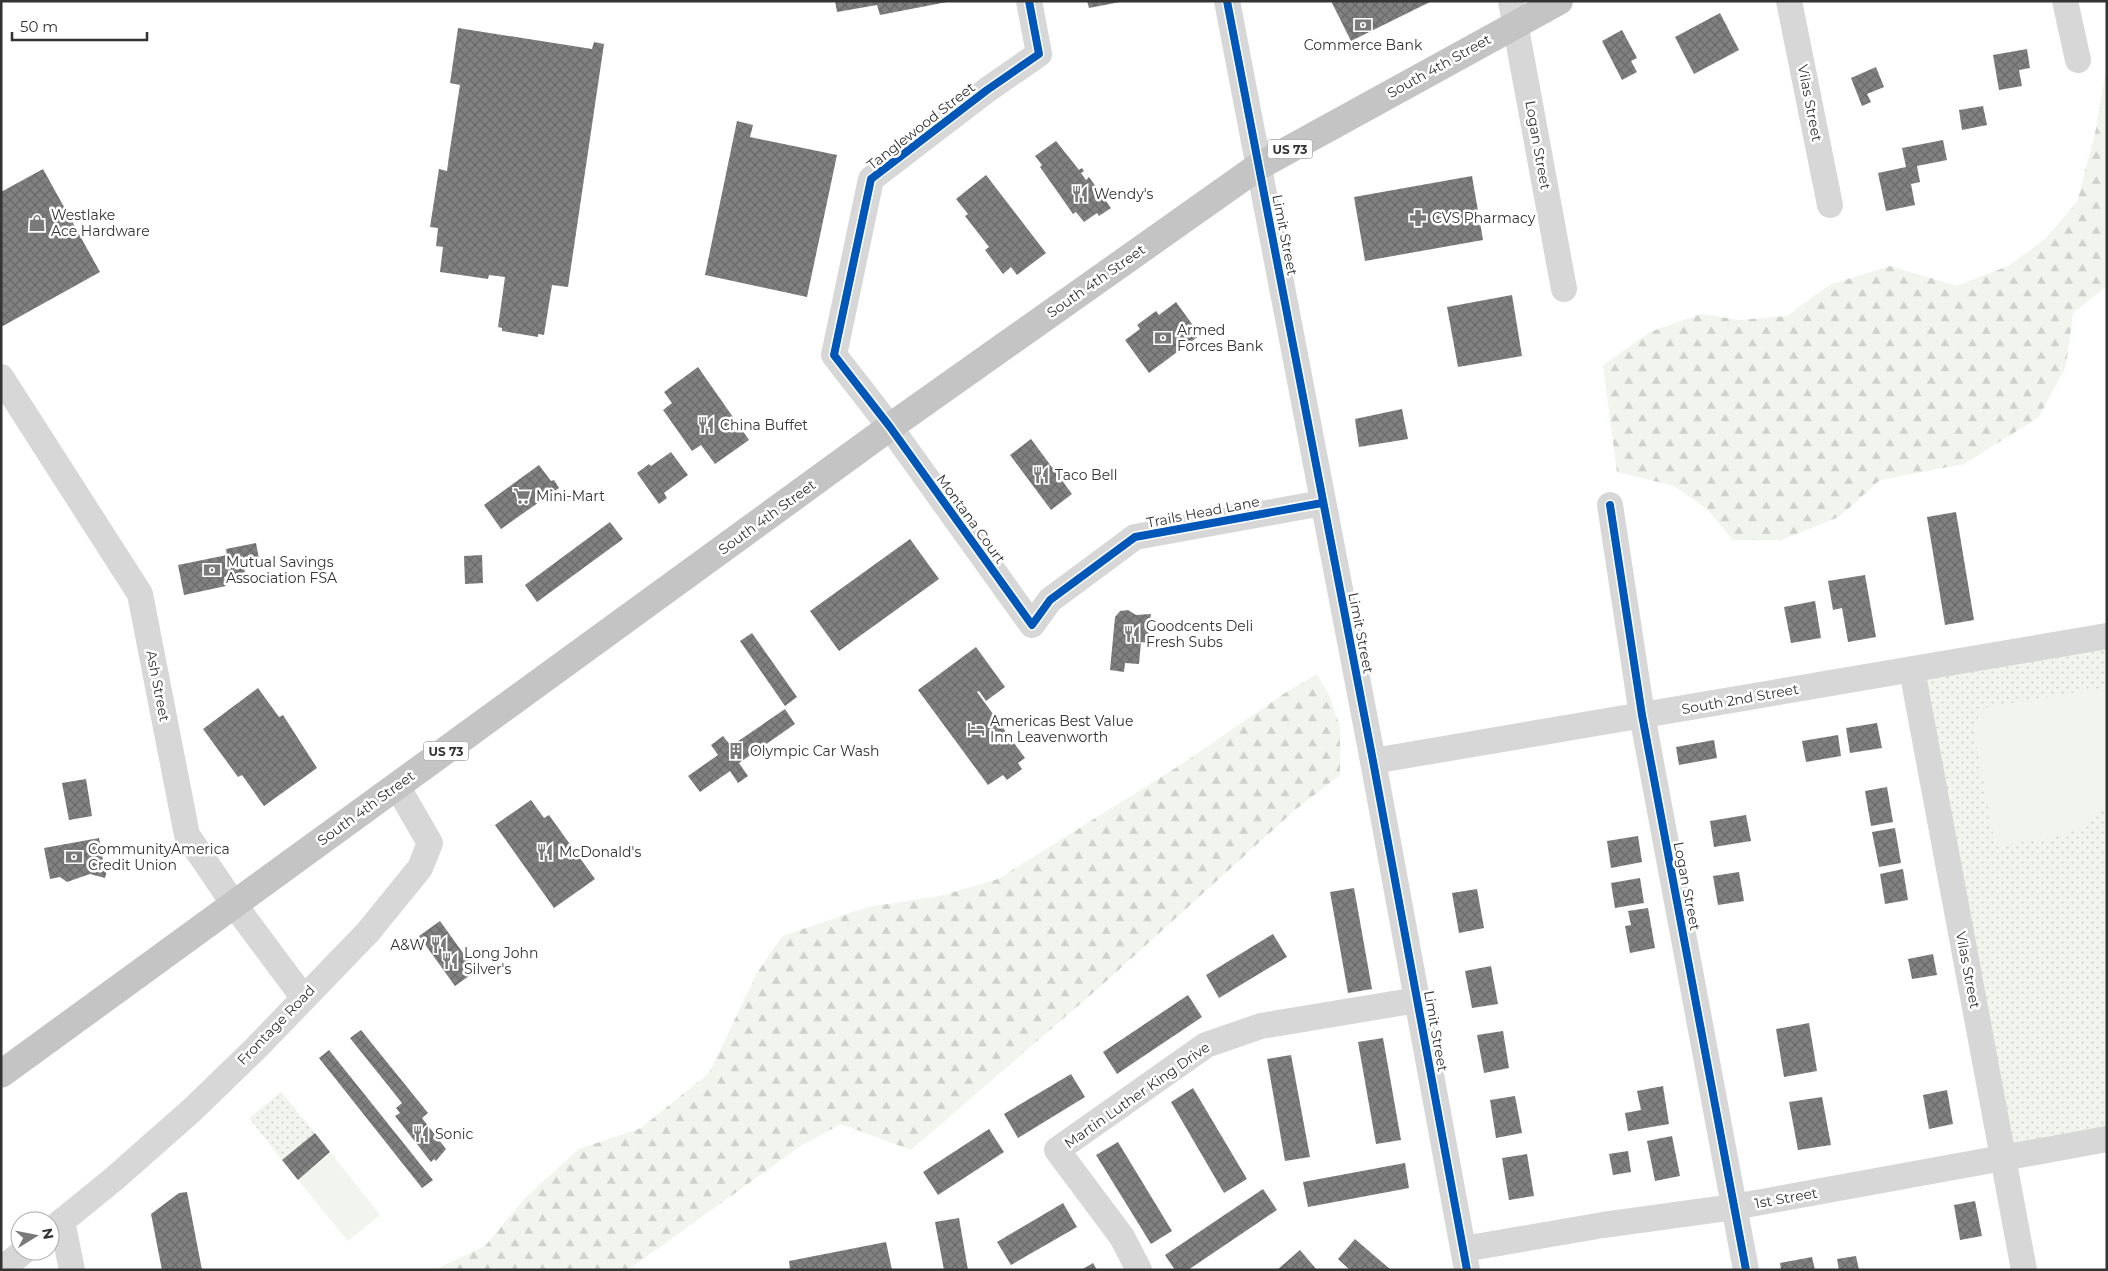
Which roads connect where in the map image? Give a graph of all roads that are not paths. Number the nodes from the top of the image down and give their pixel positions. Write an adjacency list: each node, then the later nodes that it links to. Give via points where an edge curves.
1 (1029, 1): 12 (street, Tanglewood Street, via 1039,54 871,179 834,355)
2 (1227, 1): 8 (street, Limit Street)
3 (1559, 1): 6 (highway, South 4th Street / US 73)
4 (1789, 1): 9 (street, Vilas Street)
5 (2065, 1): 7 (street)
6 (1514, 12): 8 (highway, South 4th Street / US 73); 10 (street, Logan Street)
7 (2078, 60)
8 (1259, 166): 12 (highway, South 4th Street / US 73); 13 (street, Limit Street)
9 (1830, 205)
10 (1564, 289)
11 (1, 377): 21 (street, Ash Street, via 140,594 188,834)
12 (890, 427): 15 (street, Montana Court); 20 (highway, South 4th Street / US 73)
13 (1322, 503): 15 (street, Trails Head Lane, via 1135,537 1050,600); 19 (street, Limit Street)
14 (1610, 505): 18 (street, Logan Street)
15 (1032, 625)
16 (2107, 636): 17 (street, South 2nd Street)
17 (1912, 670): 18 (street, South 2nd Street); 26 (street, Vilas Street)
18 (1642, 716): 19 (street, South 2nd Street); 27 (street, Logan Street)
19 (1373, 761): 23 (street, Limit Street)
20 (397, 786): 21 (highway, South 4th Street / US 73); 22 (street, Frontage Road, via 430,843 420,868 368,932)
21 (233, 903): 22 (street, Ash Street); 24 (highway, South 4th Street / US 73)
22 (303, 997): 28 (street, Frontage Road, via 192,1110)
23 (1417, 1000): 30 (street, Limit Street); 34 (street, Martin Luther King Drive, via 1261,1026 1206,1044 1057,1150 1122,1237)
24 (1, 1074)
25 (2107, 1139): 26 (street, 1st Street)
26 (2004, 1158): 27 (street, 1st Street); 36 (street, Vilas Street)
27 (1734, 1207): 30 (street, 1st Street, via 1604,1225); 35 (street, Logan Street)
28 (60, 1223)
29 (60, 1237): 33 (street)
30 (1465, 1260)
31 (12, 1261): 32 (street)
32 (1, 1270)
33 (72, 1270)
34 (1140, 1270)
35 (1746, 1270)
36 (2024, 1270)

